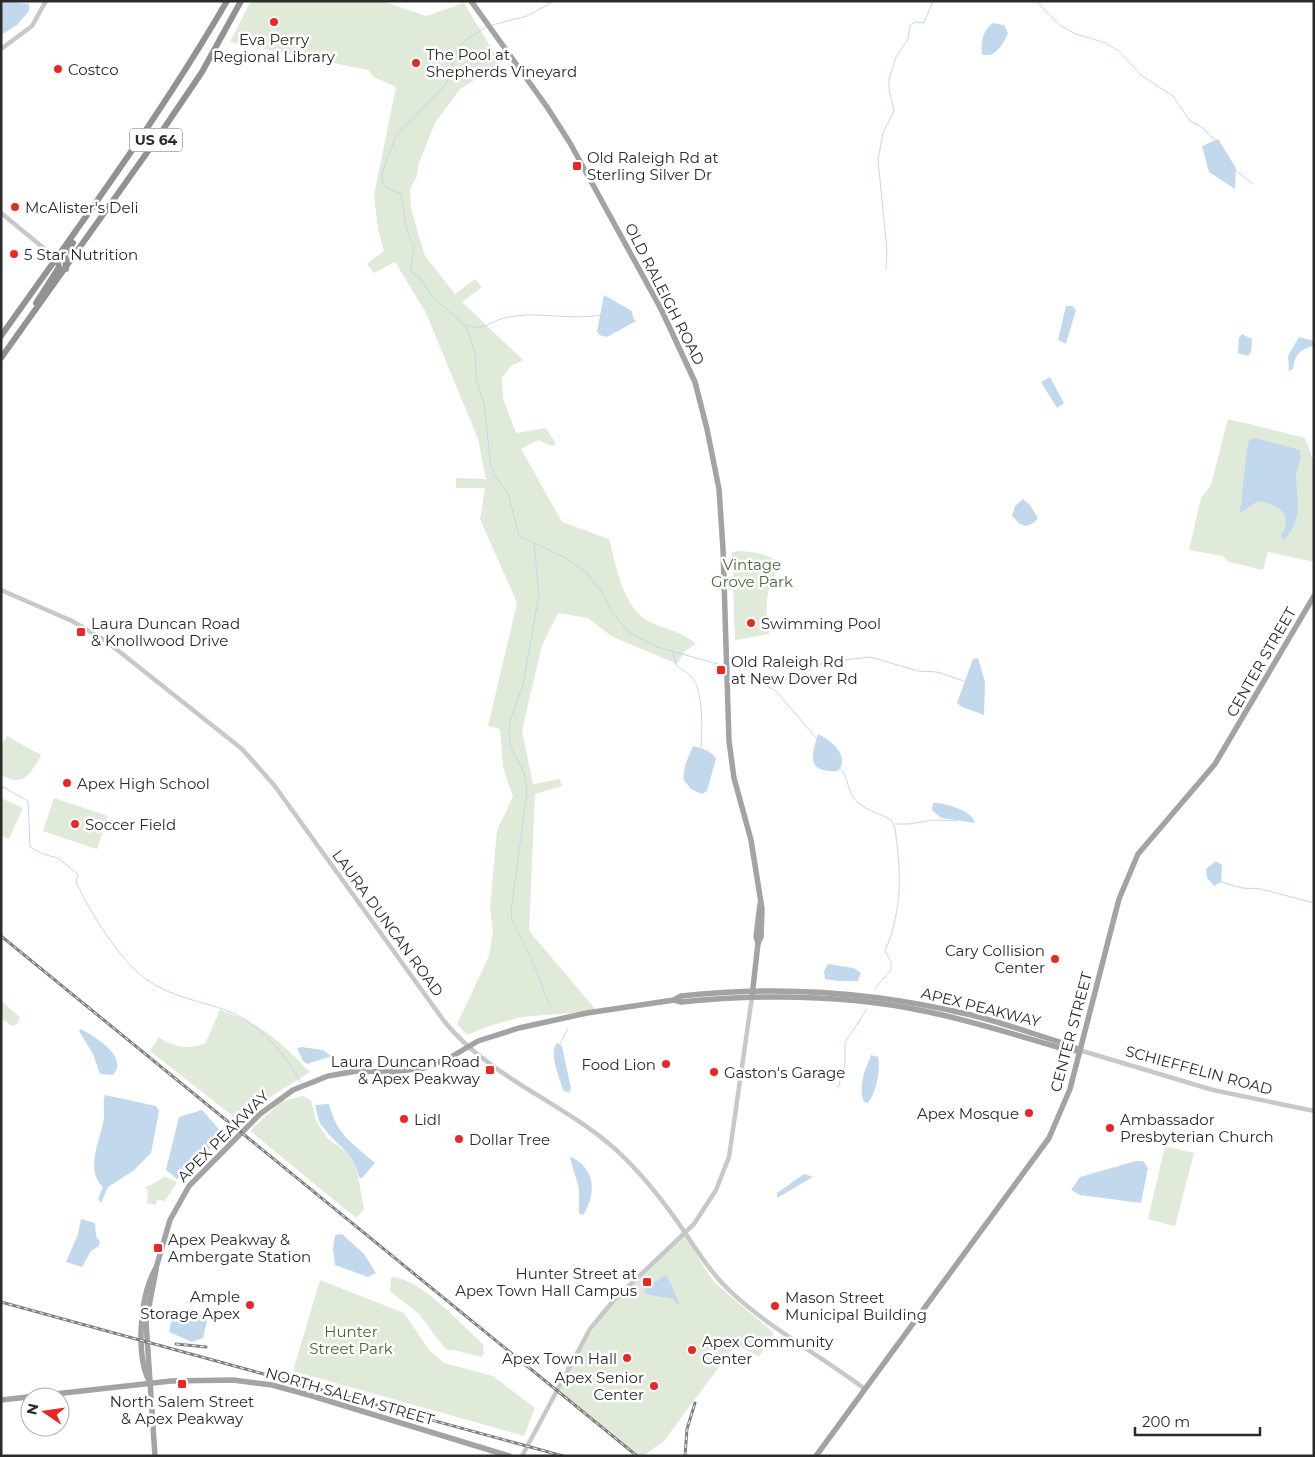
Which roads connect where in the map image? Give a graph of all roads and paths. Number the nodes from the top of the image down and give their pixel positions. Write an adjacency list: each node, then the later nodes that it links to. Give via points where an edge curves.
1 (46, 1): 5 (street, via 32,26)
2 (227, 1): 6 (highway, US 64, via 178,83)
3 (471, 1): 15 (main road, OLD RALEIGH ROAD, via 570,143 661,309 695,382 709,435 720,504 731,759 752,847 760,904)
4 (240, 3): 9 (highway, US 64, via 202,72)
5 (1, 49)
6 (104, 191): 8 (highway, US 64); 9 (highway, via 66,254)
7 (2, 214): 8 (street)
8 (57, 259): 10 (highway, via 60,264 57,272); 11 (highway, US 64)
9 (66, 269): 10 (highway, US 64)
10 (20, 332): 12 (highway, US 64)
11 (1, 336)
12 (1, 358)
13 (1, 590): 16 (street, LAURA DUNCAN ROAD, via 72,621 106,641 255,761 444,1021)
14 (1314, 596): 17 (main road, CENTER STREET, via 1215,764 1138,854 1119,899)
15 (752, 993): 16 (main road, APEX PEAKWAY, via 587,1013 494,1035); 17 (main road, APEX PEAKWAY, via 830,992 912,1002 999,1022); 19 (street, OLD RALEIGH ROAD, via 729,1157 716,1190)
16 (469, 1046): 19 (street, LAURA DUNCAN ROAD, via 510,1078 603,1138 640,1172); 20 (main road, APEX PEAKWAY, via 442,1061 415,1070 357,1071 328,1076 285,1094 255,1119 189,1186 174,1209 147,1291 142,1318 145,1374)
17 (1079, 1050): 18 (street, SCHIEFFELIN ROAD, via 1212,1090); 21 (main road, CENTER STREET, via 1064,1105 1048,1138)
18 (1314, 1111)
19 (685, 1233): 21 (street, LAURA DUNCAN ROAD, via 735,1296); 25 (street, OLD RALEIGH ROAD, via 613,1302 590,1329)
20 (150, 1383): 22 (main road, NORTH SALEM STREET); 23 (main road, APEX PEAKWAY); 24 (main road, NORTH SALEM STREET, via 219,1379 272,1385)
21 (865, 1389): 26 (main road, CENTER STREET)
22 (1, 1400)
23 (155, 1456)
24 (510, 1456)
25 (522, 1456)
26 (816, 1456)

